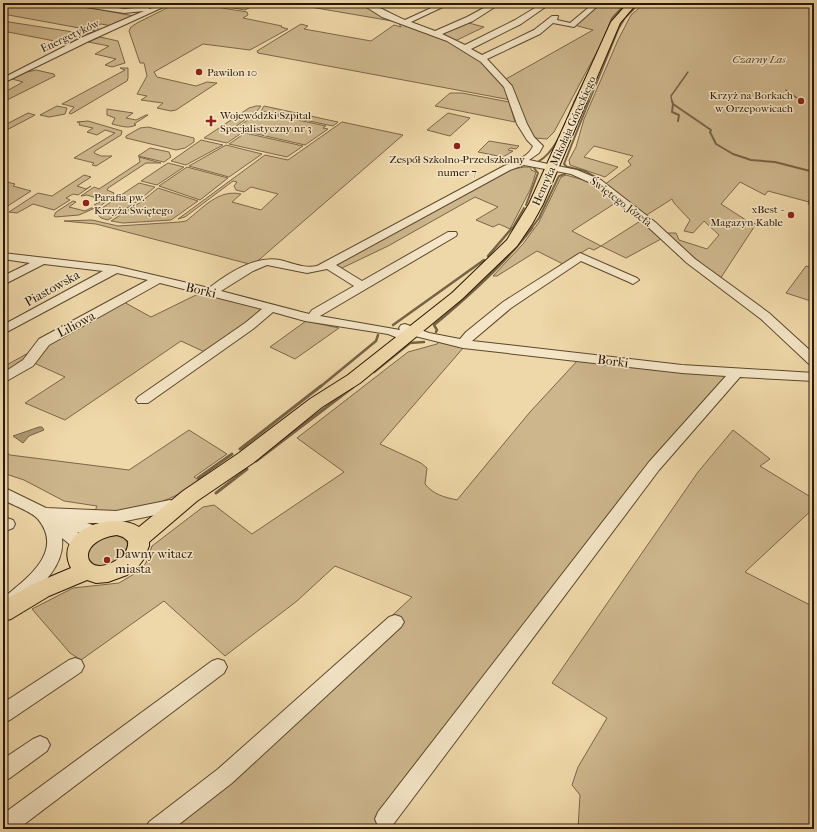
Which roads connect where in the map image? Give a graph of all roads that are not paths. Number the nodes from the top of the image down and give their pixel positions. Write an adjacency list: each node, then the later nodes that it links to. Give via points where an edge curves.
1 (73, 3): 11 (street, via 124,11)
2 (169, 3): 11 (street, Energetyków)
3 (363, 3): 10 (street)
4 (448, 3): 12 (street)
5 (498, 3): 13 (street, via 470,19)
6 (548, 3): 14 (street, via 518,22)
7 (598, 3): 15 (street, via 571,25 553,20 537,32)
8 (633, 3): 18 (main road, Henryka Mikołaja Góreckiego, via 616,22)
9 (382, 5): 10 (street)
10 (373, 8): 12 (street)
11 (154, 11): 16 (street, Energetyków, via 82,41)
12 (406, 22): 13 (street)
13 (437, 33): 14 (street)
14 (466, 48): 15 (street)
15 (482, 58): 17 (street, via 508,86 522,124 538,146)
16 (3, 80)
17 (523, 162): 18 (street, Świętego Józefa); 22 (street, via 501,171)
18 (552, 168): 32 (main road, Henryka Mikołaja Góreckiego, via 523,228 508,247 459,295); 34 (street, Świętego Józefa, via 580,174 597,182 651,224 691,261 765,316)
19 (452, 234): 27 (street)
20 (3, 256): 21 (street, Borki)
21 (44, 260): 23 (street, Borki); 26 (street)
22 (328, 264): 27 (street); 28 (street, via 310,270 263,262)
23 (115, 270): 24 (street, Borki); 31 (street, Piastowska)
24 (157, 280): 28 (street, Borki); 37 (street, Liliowa, via 44,342 28,363)
25 (633, 280): 33 (street, via 580,256 507,305 470,335)
26 (3, 282)
27 (362, 286): 30 (street, via 316,313)
28 (212, 292): 29 (street, Borki)
29 (270, 307): 30 (street, Borki); 38 (street, via 243,330)
30 (312, 318): 32 (street, Borki)
31 (3, 330)
32 (405, 332): 33 (street, Borki); 40 (main road, Henryka Mikołaja Góreckiego, via 354,379 316,403 246,458)
33 (463, 344): 35 (street, Borki)
34 (814, 361)
35 (736, 373): 36 (street, Borki); 53 (street, via 654,466)
36 (814, 377)
37 (3, 379)
38 (143, 400)
39 (3, 493): 42 (street)
40 (190, 496): 41 (main road, Henryka Mikołaja Góreckiego); 43 (main road, Henryka Mikołaja Góreckiego)
41 (170, 506): 42 (street, via 116,517); 43 (main road, Henryka Mikołaja Góreckiego)
42 (43, 514): 44 (street); 45 (street, via 54,535 54,550 50,562 38,579)
43 (132, 534): 44 (main road, via 112,527); 44 (main road, via 139,545 137,554 126,566 109,573 97,574)
44 (85, 552): 46 (main road, via 41,590)
45 (3, 608)
46 (3, 612)
47 (395, 622): 55 (street, via 225,776)
48 (75, 666): 50 (street)
49 (218, 667): 54 (street)
50 (3, 714)
51 (40, 745): 52 (street)
52 (3, 771)
53 (385, 819)
54 (7, 826)
55 (156, 829)

